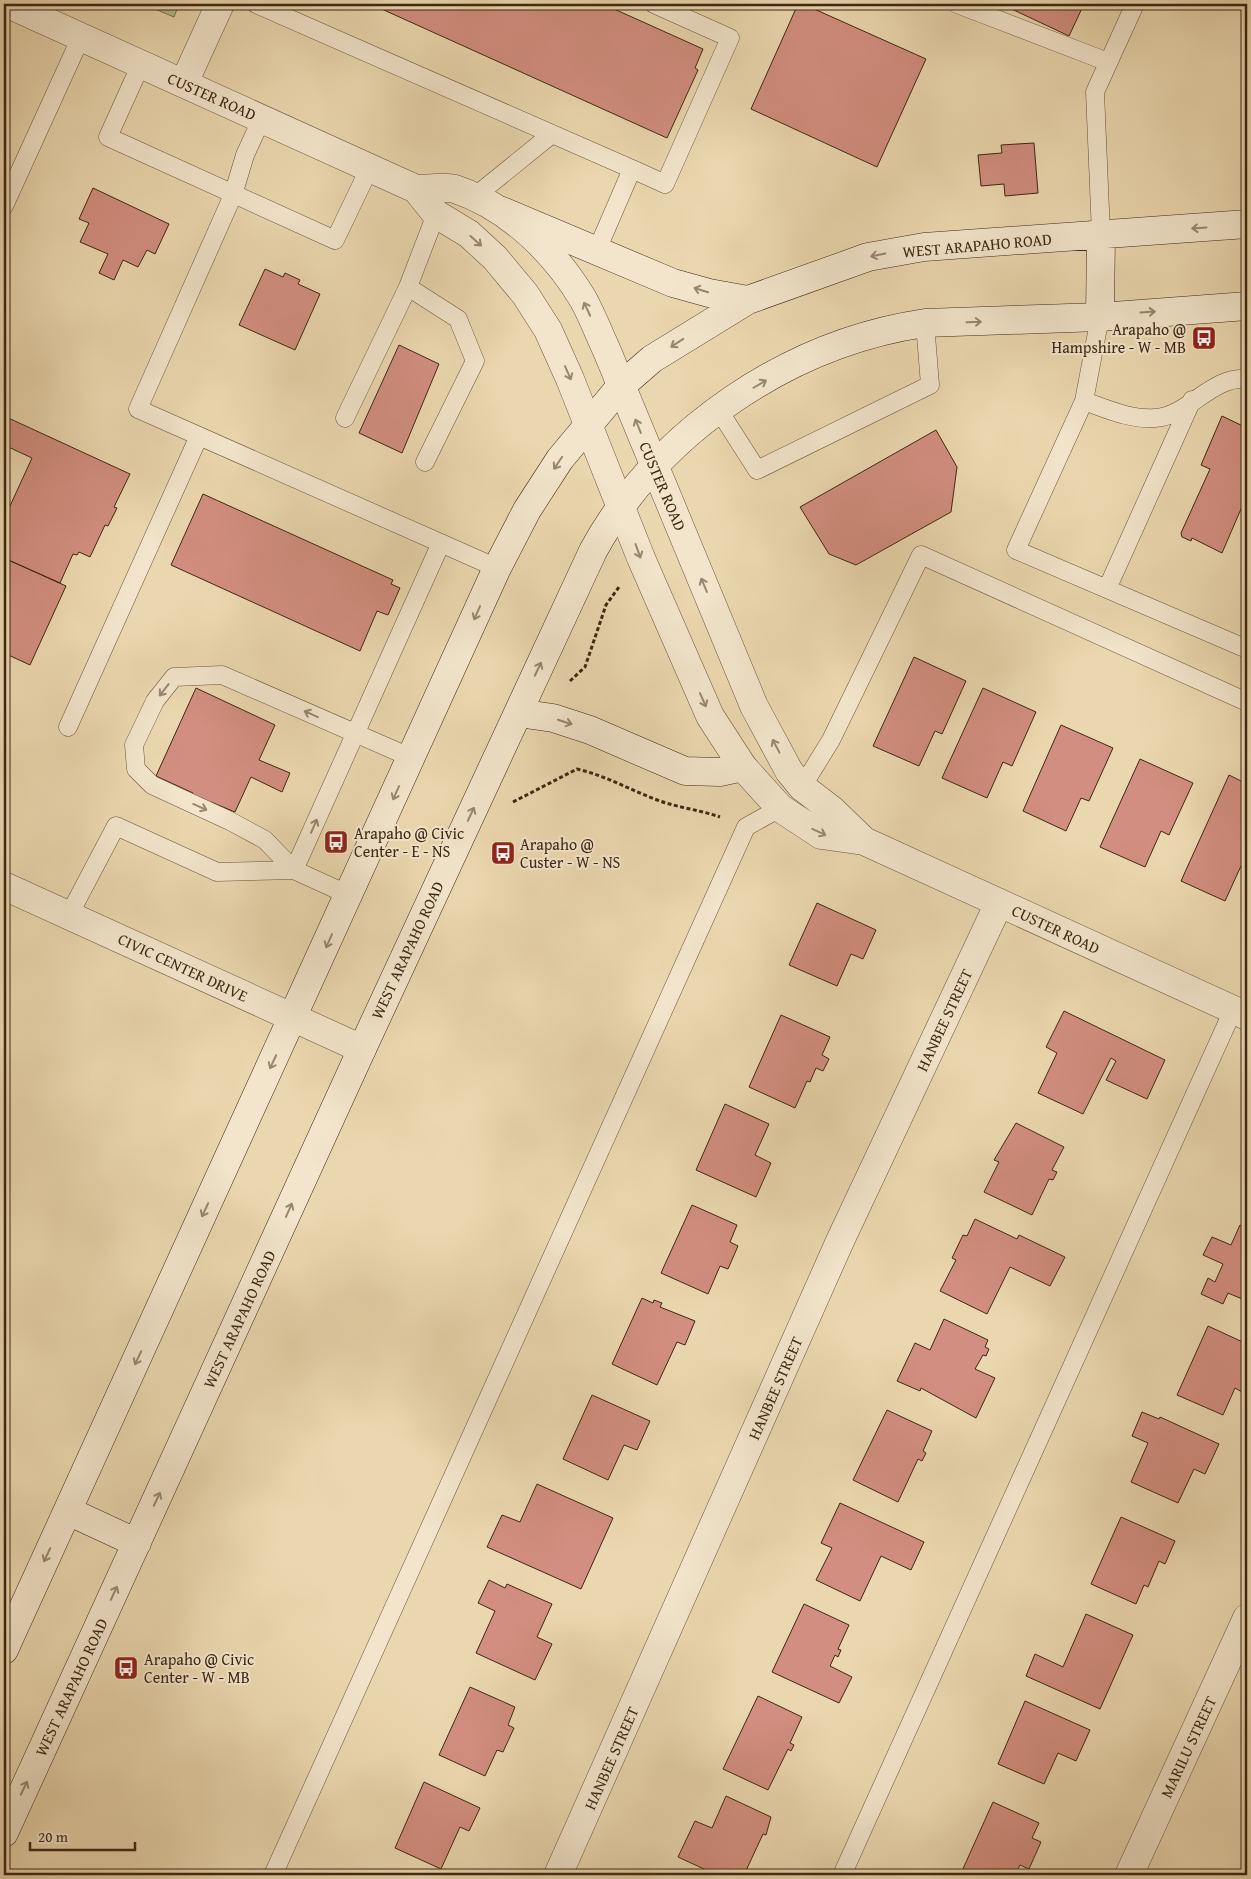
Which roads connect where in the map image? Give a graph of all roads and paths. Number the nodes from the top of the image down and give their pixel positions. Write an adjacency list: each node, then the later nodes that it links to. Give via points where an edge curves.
1 (220, 4): 10 (main road)
2 (256, 4): 12 (lane)
3 (654, 4): 14 (lane, via 730,38 666,184)
4 (957, 4): 8 (lane)
5 (1135, 4): 8 (lane)
6 (18, 6): 7 (main road, CUSTER ROAD)
7 (81, 37): 9 (main road, CUSTER ROAD); 18 (lane)
8 (1108, 62): 22 (lane, via 1095,92)
9 (141, 64): 10 (main road, CUSTER ROAD); 16 (lane, via 108,137)
10 (184, 83): 11 (main road, CUSTER ROAD)
11 (262, 118): 13 (main road, CUSTER ROAD); 16 (lane, via 245,155)
12 (552, 134): 14 (lane); 17 (lane)
13 (370, 167): 15 (main road, CUSTER ROAD); 16 (lane, via 335,240)
14 (632, 169): 23 (lane)
15 (416, 189): 17 (main road, CUSTER ROAD, via 453,189); 20 (main road, CUSTER ROAD)
16 (233, 195): 36 (lane, via 138,409)
17 (473, 198): 19 (main road, CUSTER ROAD)
18 (4, 206)
19 (502, 211): 23 (main road); 30 (main road, CUSTER ROAD, one-way to 19, via 583,299 548,251)
20 (436, 214): 24 (lane); 35 (main road, CUSTER ROAD, one-way to 35, via 468,234 495,258 526,294 548,330)
21 (1247, 224): 22 (main road, WEST ARAPAHO ROAD, one-way to 22)
22 (1101, 234): 25 (main road, WEST ARAPAHO ROAD, one-way to 25, via 905,250 868,257); 27 (main road)
23 (597, 250): 25 (main road, one-way to 23, via 673,283)
24 (408, 287): 34 (lane); 37 (lane, via 458,319 475,361)
25 (748, 300): 30 (main road, WEST ARAPAHO ROAD, one-way to 30, via 652,359)
26 (1247, 306): 27 (main road, WEST ARAPAHO ROAD, one-way to 26)
27 (1100, 317): 28 (main road, WEST ARAPAHO ROAD, one-way to 27); 32 (lane)
28 (925, 324): 33 (main road, WEST ARAPAHO ROAD, one-way to 28, via 812,355 855,339); 33 (lane, via 930,385 756,470)
29 (1247, 379): 31 (lane, via 1216,386)
30 (621, 386): 35 (main road, WEST ARAPAHO ROAD); 38 (main road, CUSTER ROAD, one-way to 30)
31 (1192, 400): 32 (lane, via 1176,412 1158,418 1135,418); 43 (lane)
32 (1084, 401): 43 (lane, via 1016,550)
33 (718, 409): 38 (main road, WEST ARAPAHO ROAD)
34 (345, 418)
35 (588, 424): 39 (main road, CUSTER ROAD); 41 (main road, WEST ARAPAHO ROAD, one-way to 41, via 560,459 527,510)
36 (199, 436): 40 (lane); 48 (lane)
37 (425, 462)
38 (654, 467): 39 (main road, WEST ARAPAHO ROAD); 52 (main road, CUSTER ROAD, one-way to 38, via 789,771 754,706)
39 (622, 506): 47 (main road, WEST ARAPAHO ROAD, one-way to 39, via 593,552); 51 (main road, CUSTER ROAD, one-way to 51, via 640,558 710,716)
40 (442, 543): 41 (lane); 49 (lane)
41 (497, 568): 50 (main road, WEST ARAPAHO ROAD, one-way to 50)
42 (620, 585): 45 (path, via 606,605 585,667)
43 (1107, 589): 44 (lane)
44 (1247, 649)
45 (566, 689)
46 (1247, 702): 52 (lane, via 921,555 831,740)
47 (518, 713): 51 (main road, one-way to 51, via 553,718 590,730 685,771 720,772); 64 (main road, WEST ARAPAHO ROAD, one-way to 47)
48 (68, 727)
49 (356, 734): 50 (lane); 57 (lane, one-way to 49); 57 (lane, one-way to 57, via 222,675 174,677 155,701 134,745 136,769 152,785 265,840)
50 (412, 758): 59 (main road, WEST ARAPAHO ROAD, one-way to 59)
51 (743, 767): 54 (main road, CUSTER ROAD)
52 (802, 787): 56 (main road, CUSTER ROAD)
53 (516, 796): 55 (path, via 512,804 577,769 600,775 661,802 700,810)
54 (780, 808): 55 (lane); 56 (main road, CUSTER ROAD, one-way to 56, via 820,835)
55 (746, 827): 70 (lane)
56 (864, 841): 60 (main road, CUSTER ROAD)
57 (294, 870): 59 (lane); 61 (lane, via 217,872 116,826)
58 (4, 886): 61 (main road, CIVIC CENTER DRIVE)
59 (350, 895): 63 (main road, WEST ARAPAHO ROAD, one-way to 63)
60 (999, 903): 62 (main road, CUSTER ROAD); 71 (main road, HANBEE STREET, via 840,1241)
61 (69, 915): 63 (main road, CIVIC CENTER DRIVE)
62 (1240, 1013): 72 (lane)
63 (294, 1018): 64 (main road, CIVIC CENTER DRIVE); 65 (main road, WEST ARAPAHO ROAD, one-way to 65)
64 (362, 1049): 66 (main road, WEST ARAPAHO ROAD, one-way to 64)
65 (68, 1511): 66 (main road); 68 (main road, WEST ARAPAHO ROAD, one-way to 68)
66 (137, 1543): 69 (main road, WEST ARAPAHO ROAD, one-way to 66)
67 (1247, 1618): 73 (main road, MARILU STREET)
68 (4, 1650)
69 (4, 1832)
70 (273, 1875)
71 (558, 1875)
72 (842, 1875)
73 (1130, 1875)

